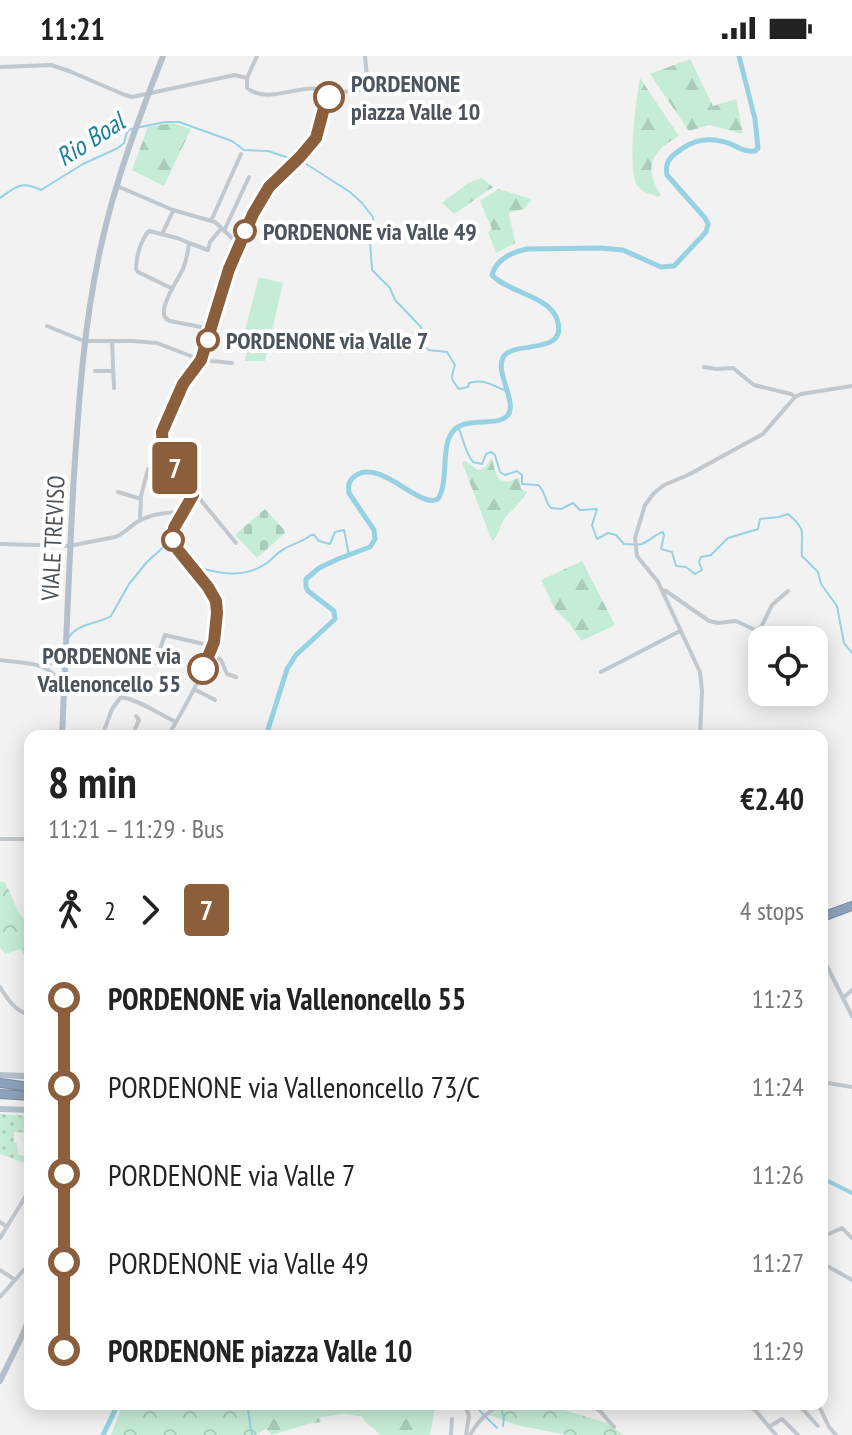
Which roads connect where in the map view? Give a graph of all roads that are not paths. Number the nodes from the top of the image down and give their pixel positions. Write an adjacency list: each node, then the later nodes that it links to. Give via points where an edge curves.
1 (163, 56): 6 (main road, VIALE TREVISO)
2 (257, 56): 5 (street)
3 (365, 56): 7 (street, via 363,89)
4 (0, 67): 6 (street, via 51,65 128,97)
5 (247, 78): 6 (street, via 235,75); 7 (street, via 253,92 315,88)
6 (148, 94): 10 (main road, VIALE TREVISO)
7 (328, 94): 15 (street, via 316,138 263,193)
8 (241, 154): 12 (street)
9 (249, 177): 13 (street)
10 (117, 186): 11 (street); 20 (main road, VIALE TREVISO)
11 (173, 210): 12 (street); 14 (street)
12 (211, 221): 13 (street)
13 (222, 230): 15 (street); 16 (street, via 208,250)
14 (162, 234): 16 (street); 17 (street, via 147,232 136,269)
15 (241, 242): 19 (street)
16 (189, 243): 17 (street)
17 (171, 288): 19 (street, via 165,318)
18 (47, 326): 20 (street)
19 (211, 329): 22 (street)
20 (84, 341): 21 (street); 38 (main road, VIALE TREVISO)
21 (112, 341): 22 (street, via 157,343); 26 (street)
22 (201, 360): 23 (street); 32 (street, via 183,384 162,432 168,460)
23 (232, 363)
24 (704, 367): 29 (street, via 733,368 754,385)
25 (95, 371): 26 (street)
26 (113, 371): 28 (street)
27 (852, 386): 29 (street)
28 (114, 388)
29 (795, 397): 39 (street, via 763,434 664,485 645,505 635,544 640,562)
30 (148, 469): 33 (street)
31 (118, 492): 33 (street)
32 (193, 495): 34 (street); 36 (street)
33 (141, 499): 35 (street)
34 (184, 512): 35 (street); 42 (street, via 173,537 216,601)
35 (140, 520): 38 (street, via 115,537)
36 (236, 543)
37 (0, 544): 38 (street)
38 (69, 546): 44 (main road, VIALE TREVISO)
39 (662, 590): 40 (street, via 709,621 736,621 755,630); 41 (street)
40 (788, 591)
41 (680, 631): 53 (street); 64 (street, via 702,680)
42 (213, 646): 45 (street, via 165,635 152,664); 46 (street)
43 (110, 647): 45 (street)
44 (66, 649): 49 (street); 51 (main road, VIALE TREVISO)
45 (120, 651): 47 (street, via 115,664)
46 (210, 653): 54 (street); 55 (street)
47 (92, 654)
48 (0, 660): 50 (street)
49 (54, 662): 50 (street); 51 (street)
50 (44, 666): 52 (street)
51 (65, 668): 52 (street); 56 (main road, VIALE TREVISO)
52 (52, 671): 56 (street)
53 (601, 672)
54 (236, 677)
55 (194, 689): 57 (street); 59 (street)
56 (64, 690): 60 (main road, VIALE TREVISO)
57 (215, 700)
58 (136, 716): 62 (street)
59 (176, 722): 61 (street, via 124,697 112,709); 63 (street)
60 (62, 730)
61 (104, 730)
62 (136, 730)
63 (171, 730)
64 (700, 730)
65 (0, 839): 66 (street)
66 (24, 839)
67 (852, 909): 68 (highway)
68 (828, 918)
69 (828, 967): 72 (street)
70 (0, 987): 73 (street)
71 (852, 990): 72 (street)
72 (844, 997): 74 (street)
73 (24, 1014)
74 (852, 1016)
75 (0, 1075): 76 (main road)
76 (24, 1077)
77 (0, 1083): 80 (highway)
78 (828, 1083): 79 (street)
79 (852, 1087)
80 (24, 1092)
81 (0, 1094): 82 (highway)
82 (24, 1094)
83 (0, 1109): 84 (main road)
84 (24, 1110)
85 (24, 1199): 87 (street)
86 (0, 1222): 87 (street)
87 (7, 1227): 89 (street)
88 (828, 1234): 90 (street, via 842,1228)
89 (0, 1238)
90 (852, 1238)
91 (828, 1266): 95 (street)
92 (0, 1270): 94 (street)
93 (24, 1270): 94 (street)
94 (14, 1279): 96 (street)
95 (852, 1280)
96 (0, 1297)
97 (24, 1331): 98 (main road)
98 (0, 1381)
99 (467, 1410): 105 (street)
100 (494, 1410): 106 (street)
101 (599, 1410): 110 (street)
102 (755, 1410): 109 (street)
103 (803, 1410): 107 (street, via 816,1424)
104 (821, 1410): 107 (street)
105 (469, 1416): 106 (street); 113 (street)
106 (483, 1417): 113 (street)
107 (825, 1418): 111 (street)
108 (452, 1419): 112 (street)
109 (770, 1426): 114 (street); 115 (street, via 782,1419)
110 (614, 1427)
111 (832, 1434)
112 (451, 1435)
113 (468, 1435)
114 (776, 1435)
115 (798, 1435)

